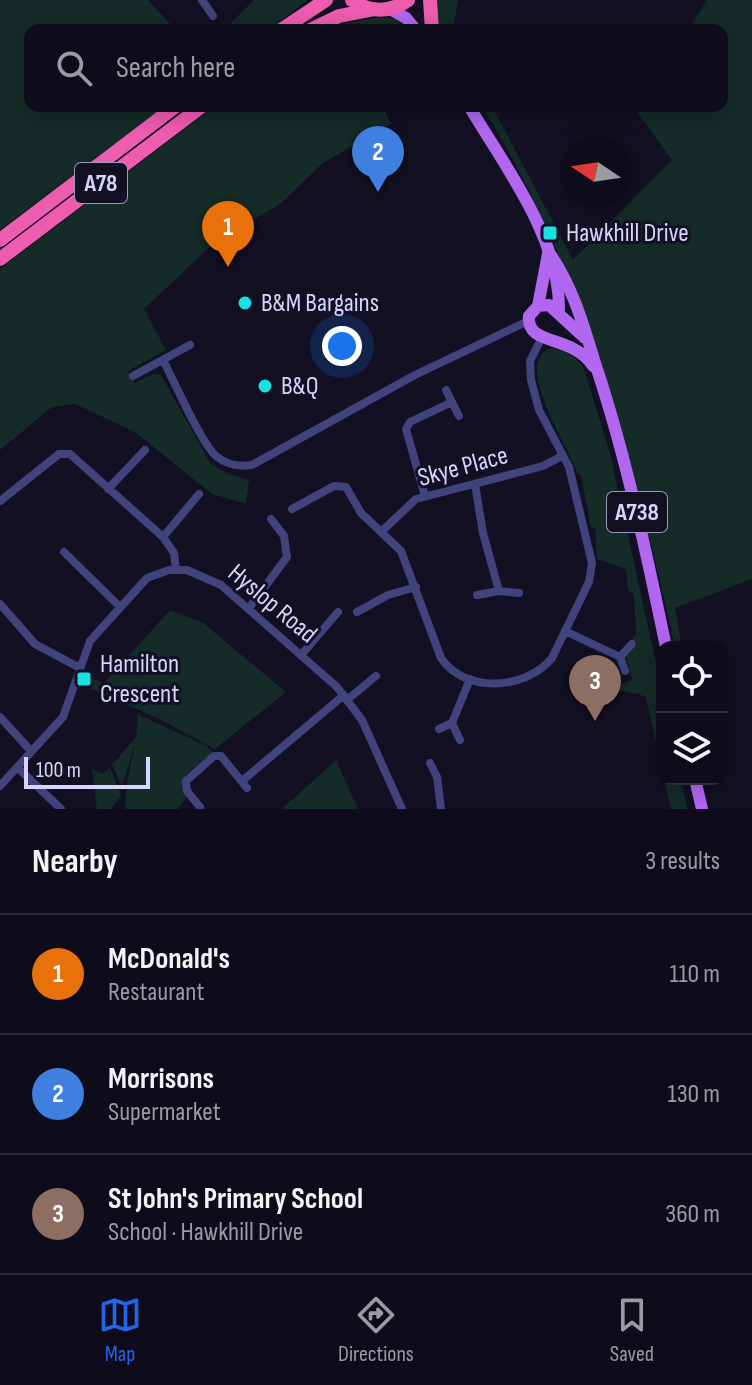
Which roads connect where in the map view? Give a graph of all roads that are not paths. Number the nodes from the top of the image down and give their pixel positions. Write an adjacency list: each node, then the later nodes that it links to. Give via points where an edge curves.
1 (202, 0): 9 (street)
2 (326, 0): 10 (highway)
3 (352, 0): 8 (highway)
4 (408, 0): 7 (highway)
5 (424, 0): 13 (main road)
6 (430, 0): 14 (highway)
7 (390, 9): 8 (highway); 12 (main road)
8 (370, 10): 11 (highway)
9 (213, 16)
10 (290, 24)
11 (322, 24)
12 (411, 24)
13 (430, 24)
14 (431, 24)
15 (168, 112): 18 (highway, A78)
16 (194, 112): 20 (highway, A78)
17 (473, 112): 19 (main road)
18 (0, 240)
19 (548, 251): 21 (main road); 22 (main road); 26 (main road, via 564,274)
20 (0, 259)
21 (538, 306): 22 (main road, via 549,305); 23 (main road)
22 (560, 313): 24 (main road, via 562,326); 26 (main road, A738, via 578,328)
23 (528, 321): 24 (main road, A738, via 531,332); 27 (street, via 243,467 211,450)
24 (546, 338): 29 (main road, A738, via 585,355); 34 (street, via 528,368 539,410)
25 (190, 345): 27 (street)
26 (593, 355): 29 (main road, A738)
27 (163, 360): 28 (street)
28 (133, 376)
29 (601, 378): 56 (main road, A738)
30 (446, 390): 31 (street)
31 (452, 402): 32 (street); 38 (street, via 410,422 406,429)
32 (459, 416)
33 (145, 450): 36 (street)
34 (562, 456): 35 (street, Skye Place); 55 (street, via 592,563 589,582)
35 (475, 484): 38 (street, Skye Place); 47 (street)
36 (108, 489): 39 (street, via 63,453); 43 (street)
37 (199, 494): 43 (street)
38 (425, 496): 42 (street, Skye Place, via 411,502)
39 (0, 501)
40 (292, 509): 42 (street, via 341,484)
41 (271, 519): 52 (street, via 284,536 287,557)
42 (382, 531): 46 (street, via 401,551)
43 (163, 537): 45 (street, via 174,553)
44 (64, 552): 51 (street)
45 (176, 570): 51 (street, via 147,578); 52 (street, Hyslop Road, via 214,580)
46 (416, 587): 54 (street); 63 (street, via 441,658)
47 (499, 591): 48 (street); 49 (street)
48 (519, 593)
49 (477, 595)
50 (0, 604): 60 (street, via 35,644)
51 (120, 607): 60 (street, via 90,641)
52 (249, 608): 58 (street, Hyslop Road)
53 (338, 612): 58 (street)
54 (357, 612)
55 (565, 631): 59 (street); 63 (street, via 552,658 539,669 497,685)
56 (665, 641)
57 (632, 644): 59 (street)
58 (302, 654): 64 (street, Hyslop Road)
59 (620, 657): 61 (street)
60 (80, 668): 69 (street, via 63,717)
61 (625, 671)
62 (376, 676): 64 (street)
63 (470, 679): 66 (street)
64 (346, 698): 74 (street, via 245,785 221,756 214,756 186,781); 76 (street, Hyslop Road, via 364,724)
65 (0, 717): 69 (street)
66 (452, 723): 67 (street); 68 (street)
67 (439, 729)
68 (460, 740)
69 (31, 751): 71 (street)
70 (430, 763): 77 (street)
71 (17, 767): 73 (street); 75 (street)
72 (696, 785): 78 (main road)
73 (0, 786)
74 (200, 807)
75 (61, 809)
76 (402, 809)
77 (441, 809)
78 (702, 809)

